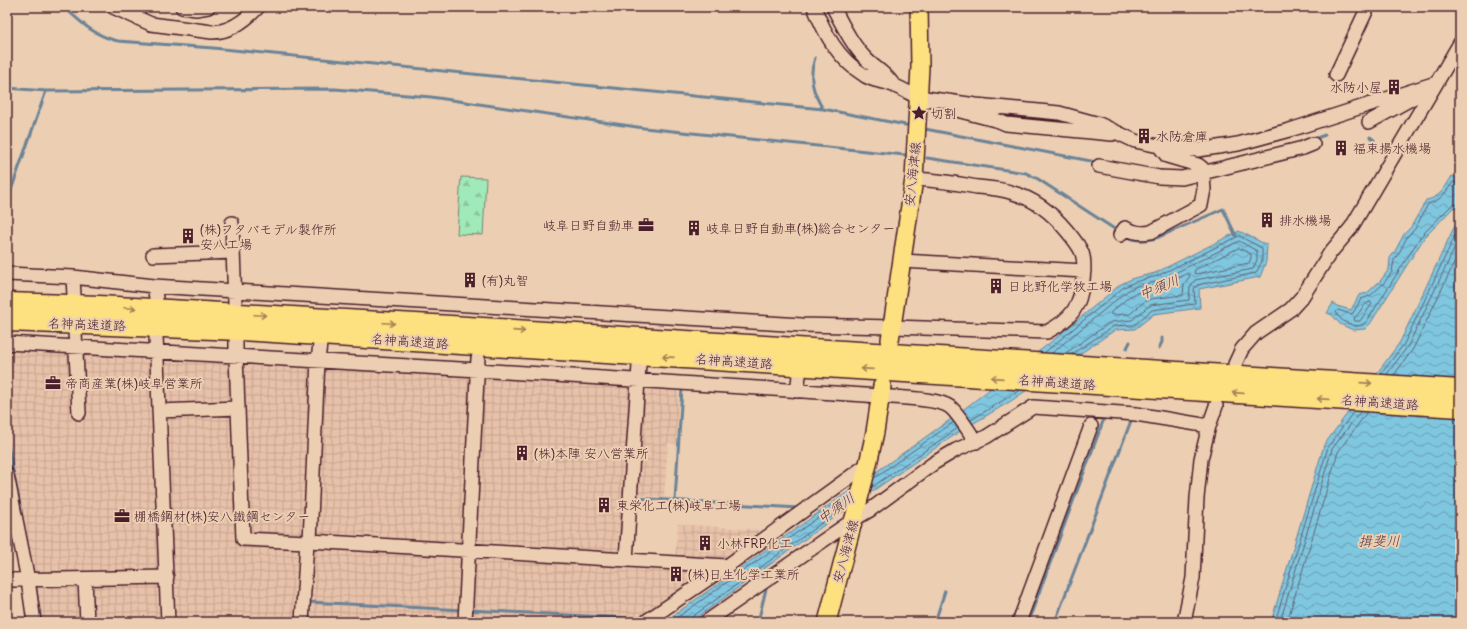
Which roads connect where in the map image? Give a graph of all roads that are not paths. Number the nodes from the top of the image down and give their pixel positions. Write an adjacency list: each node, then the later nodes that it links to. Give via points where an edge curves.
1 (113, 7): 4 (street, via 151,24 218,32 236,26)
2 (182, 7): 3 (street)
3 (208, 7)
4 (258, 7)
5 (814, 7): 12 (street, via 825,34 847,62 864,76)
6 (833, 7): 12 (street, via 851,41)
7 (919, 7): 13 (main road, 安八海津線)
8 (1368, 7): 10 (street)
9 (1460, 43): 11 (street)
10 (1336, 75)
11 (1436, 83): 14 (street); 16 (street, via 1238,144 1198,150); 49 (street, via 1351,228 1330,253 1302,297 1291,309 1256,333 1242,349)
12 (893, 85): 13 (street)
13 (918, 97): 16 (street, via 1060,113 1099,124 1135,141); 19 (main road, 安八海津線)
14 (1368, 122)
15 (1313, 144): 18 (street)
16 (1159, 146): 18 (street, via 1167,156 1198,165)
17 (1099, 166): 18 (street, via 1159,178 1182,178)
18 (1203, 173): 21 (street, via 1201,205 1151,232 1142,234 1125,228)
19 (914, 179): 24 (main road, 安八海津線); 25 (street, via 1012,192 1035,202 1078,244 1085,261)
20 (232, 224): 22 (street)
21 (1120, 235)
22 (232, 252): 23 (street); 29 (street)
23 (153, 255)
24 (902, 261): 25 (street); 38 (main road, 安八海津線)
25 (1084, 271): 38 (street, via 1078,304 1061,325 1047,332)
26 (7, 274): 27 (street)
27 (73, 277): 28 (street); 29 (street, via 155,292)
28 (74, 296)
29 (235, 297): 33 (street, via 482,312)
30 (7, 298): 32 (highway)
31 (7, 303): 32 (highway, 名神高速道路)
32 (99, 306): 53 (highway, 名神高速道路, one-way to 53, via 451,326)
33 (641, 315): 35 (street); 36 (street)
34 (7, 321): 53 (highway, 名神高速道路, one-way to 34, via 264,332)
35 (802, 325): 38 (street); 40 (street)
36 (640, 329)
37 (75, 332): 44 (street)
38 (891, 333)
39 (156, 336): 45 (street)
40 (801, 339)
41 (236, 341): 46 (street)
42 (7, 344): 44 (street)
43 (320, 344): 47 (street)
44 (75, 347): 45 (street); 61 (street)
45 (156, 351): 46 (street); 60 (street)
46 (236, 356): 47 (street); 59 (street)
47 (318, 360): 48 (street); 68 (street)
48 (478, 364): 52 (street); 69 (street)
49 (1235, 364)
50 (639, 365): 52 (street)
51 (799, 376): 55 (street)
52 (638, 380): 55 (street); 70 (street)
53 (1281, 387): 54 (highway, 名神高速道路, one-way to 54); 58 (highway, 名神高速道路, one-way to 53)
54 (1460, 390)
55 (797, 391): 56 (street)
56 (881, 391): 64 (street, via 946,404 952,408); 65 (main road, 安八海津線)
57 (1216, 406): 63 (street)
58 (1460, 407)
59 (238, 408): 60 (street); 68 (street, via 243,539)
60 (159, 411): 72 (street)
61 (79, 413)
62 (1091, 426): 84 (street)
63 (1209, 426): 64 (street, via 1136,414 1033,407 986,437); 85 (street, via 1201,458 1193,578)
64 (974, 439): 67 (street, via 934,463 870,510)
65 (867, 468): 67 (main road, 安八海津線); 71 (street)
66 (7, 475): 75 (street)
67 (854, 517): 82 (street); 83 (main road, 安八海津線)
68 (308, 541): 69 (street); 79 (street)
69 (468, 550): 70 (street); 80 (street)
70 (626, 560): 71 (street)
71 (727, 566): 81 (street)
72 (167, 577): 73 (street); 78 (street)
73 (85, 579): 75 (street); 77 (street)
74 (7, 580): 75 (street)
75 (28, 580): 76 (street)
76 (34, 622)
77 (87, 622)
78 (168, 622)
79 (302, 622)
80 (465, 622)
81 (645, 622)
82 (706, 622)
83 (827, 622)
84 (1019, 622)
85 (1184, 622)

